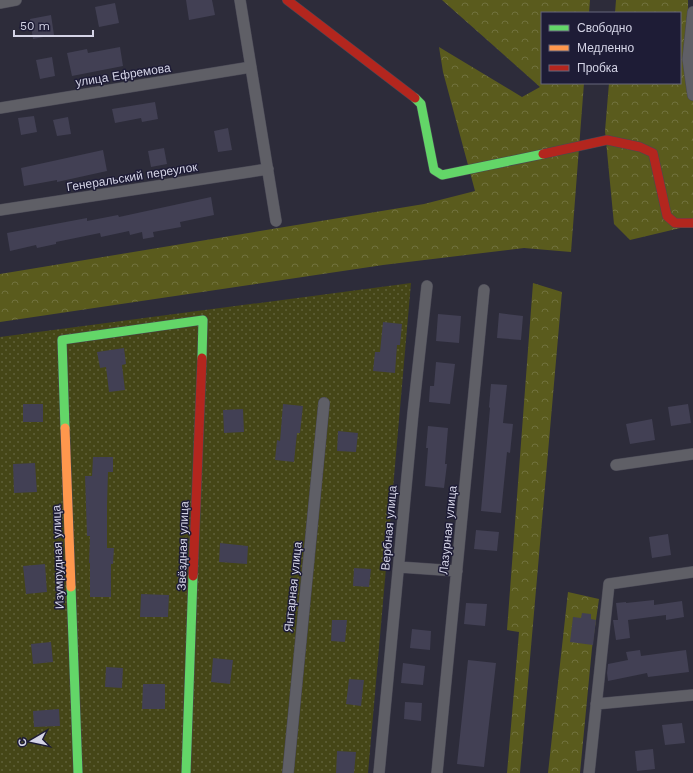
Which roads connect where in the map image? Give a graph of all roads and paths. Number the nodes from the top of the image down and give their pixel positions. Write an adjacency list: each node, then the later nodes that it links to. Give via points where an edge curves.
1 (16, 0): 4 (street)
2 (240, 0): 6 (street)
3 (287, 0): 12 (street, via 414,97 420,104 434,170 442,175 607,140 640,147 653,153 667,216 675,223)
4 (0, 3)
5 (693, 12): 7 (street, via 688,59)
6 (251, 67): 8 (street, улица Ефремова); 9 (street)
7 (693, 95)
8 (0, 108)
9 (268, 169): 10 (street, Генеральский переулок); 11 (street)
10 (0, 210)
11 (276, 221)
12 (693, 223)
13 (427, 286): 19 (street, Вербная улица)
14 (484, 290): 20 (street, Лазурная улица)
15 (204, 320): 24 (street, Изумрудная улица, via 62,340); 25 (street, Звёздная улица)
16 (324, 403): 26 (street, Янтарная улица)
17 (693, 454): 18 (street)
18 (616, 465)
19 (399, 567): 20 (street); 27 (street, Вербная улица)
20 (457, 571): 28 (street, Лазурная улица)
21 (693, 572): 23 (street, via 609,584)
22 (693, 695): 23 (street)
23 (596, 704): 29 (street)
24 (78, 773)
25 (186, 773)
26 (288, 773)
27 (379, 773)
28 (437, 773)
29 (589, 773)

